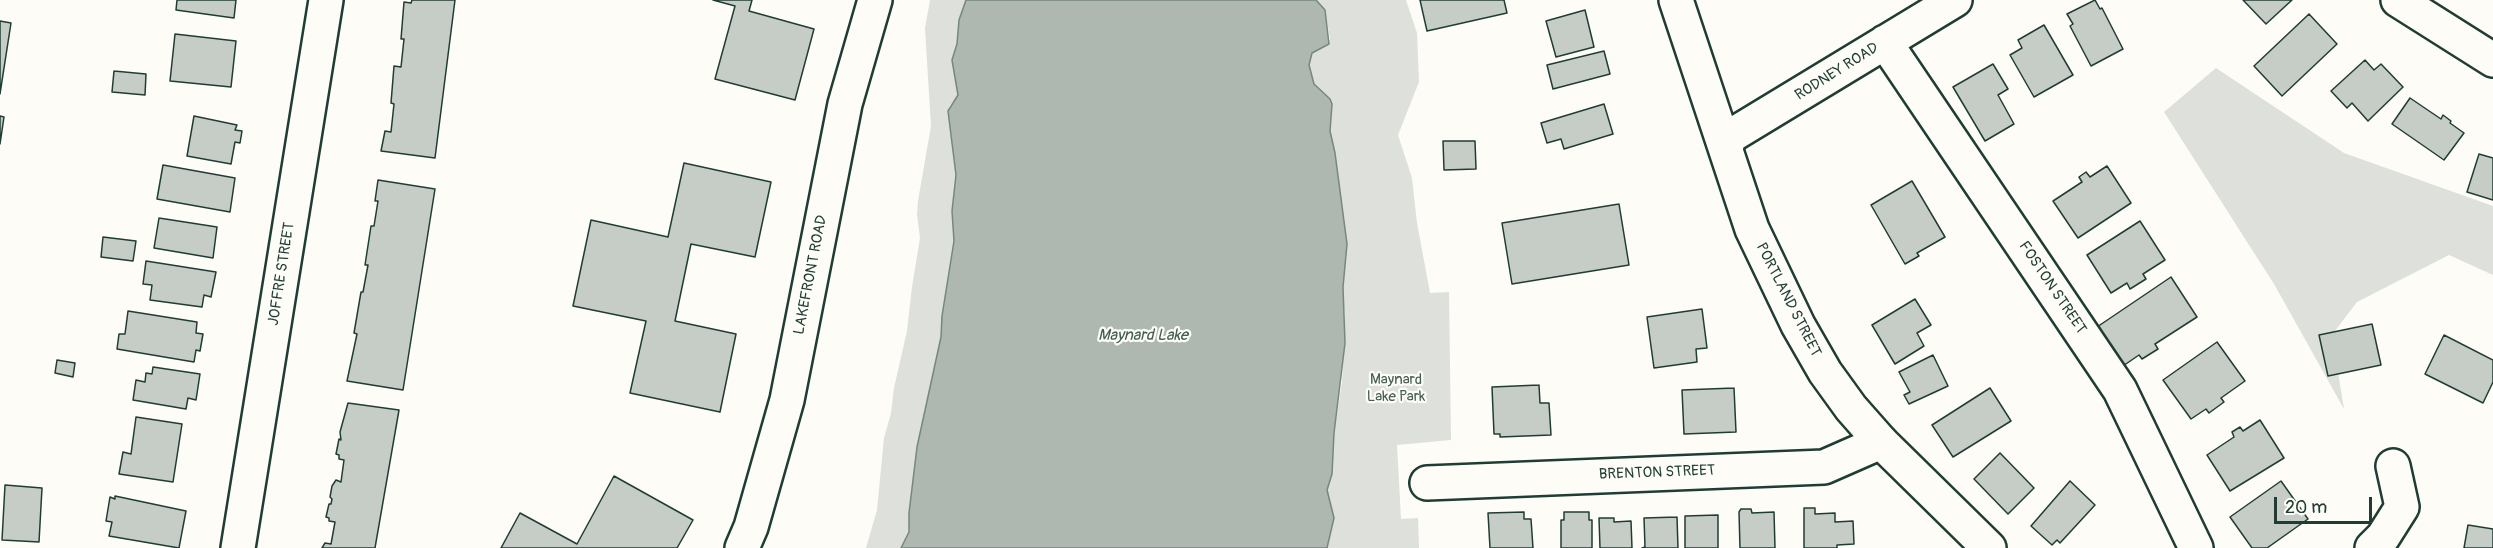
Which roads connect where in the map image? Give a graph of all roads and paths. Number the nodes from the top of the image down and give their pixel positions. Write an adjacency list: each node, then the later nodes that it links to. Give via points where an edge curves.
1 (326, 0): 13 (street, JOFFRE STREET)
2 (875, 0): 14 (street, LAKEFRONT ROAD, via 845,104 787,400)
3 (1676, 0): 9 (street, PORTLAND STREET)
4 (1955, 0): 7 (street, RODNEY ROAD)
5 (2398, 0): 6 (street)
6 (2433, 12): 8 (street)
7 (1885, 42): 9 (street, RODNEY ROAD, via 1730,137); 16 (street, FOSTON STREET, via 2120,390)
8 (2493, 60)
9 (1726, 149): 10 (street, PORTLAND STREET, via 1752,229 1798,325 1825,372)
10 (1881, 442): 12 (street, BRENTON STREET, via 1824,467); 15 (street, PORTLAND STREET)
11 (2392, 466): 17 (street, via 2402,507)
12 (1427, 483)
13 (238, 548)
14 (742, 548)
15 (1989, 548)
16 (2196, 548)
17 (2372, 548)

